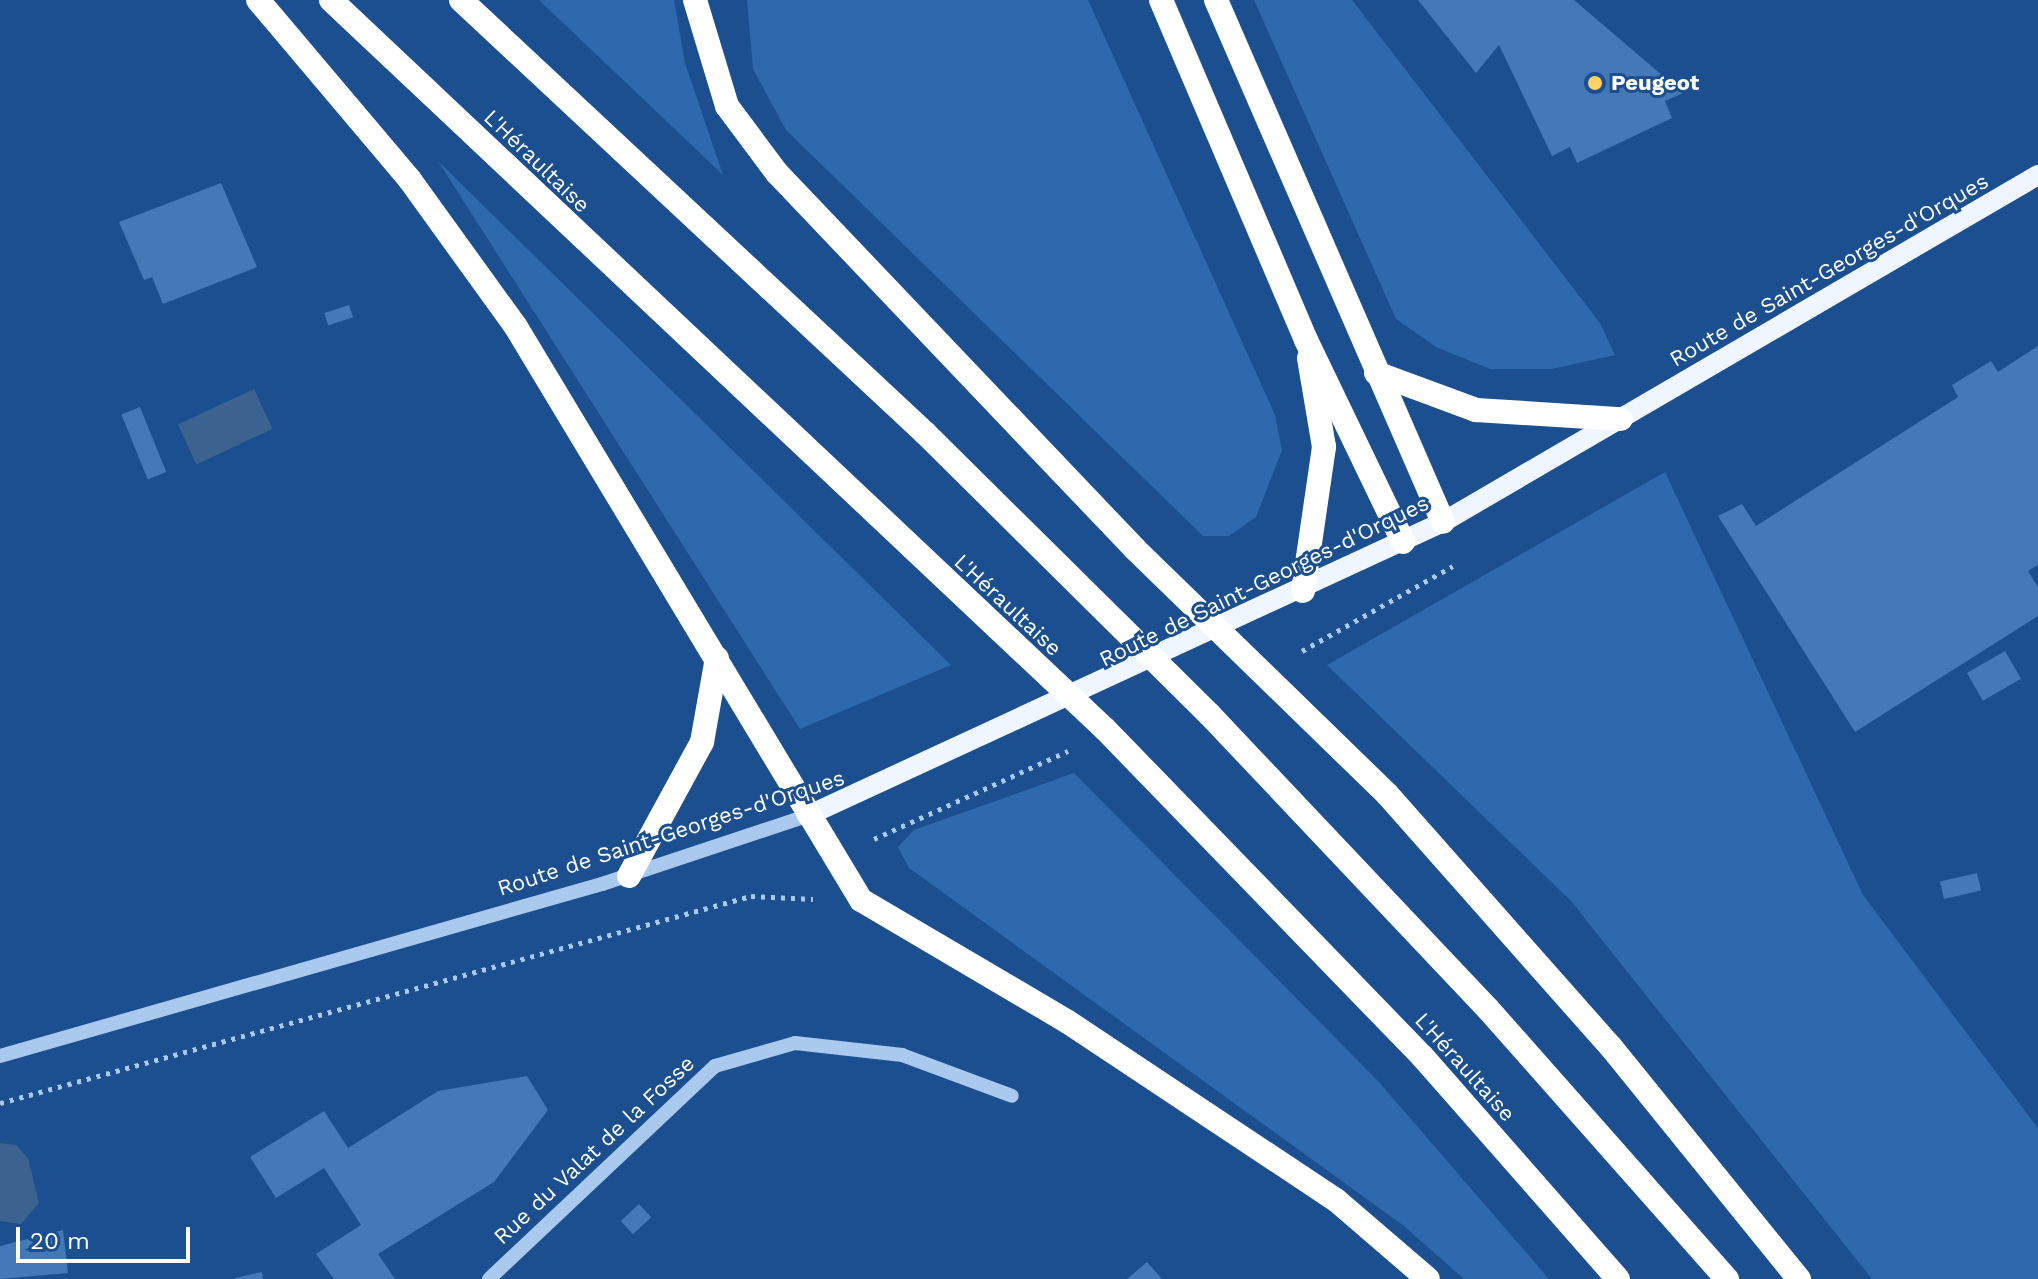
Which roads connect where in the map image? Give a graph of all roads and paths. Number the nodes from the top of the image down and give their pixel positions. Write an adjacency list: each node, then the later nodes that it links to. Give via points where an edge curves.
1 (258, 0): 14 (highway, via 410,180 516,327)
2 (331, 0): 24 (highway, L'Héraultaise, via 1105,729 1422,1056)
3 (461, 0): 25 (highway, via 925,433 1209,714 1488,1009)
4 (695, 0): 26 (highway, via 727,106 777,173 1135,549 1387,794 1611,1047)
5 (1161, 0): 8 (highway)
6 (1216, 0): 9 (highway)
7 (2038, 175): 10 (main road, Route de Saint-Georges-d'Orques)
8 (1306, 340): 12 (highway); 13 (highway, via 1324,447)
9 (1376, 373): 10 (highway, via 1476,410); 11 (highway)
10 (1621, 419): 11 (main road, Route de Saint-Georges-d'Orques)
11 (1443, 522): 12 (main road, Route de Saint-Georges-d'Orques)
12 (1403, 542): 13 (main road, Route de Saint-Georges-d'Orques)
13 (1303, 591): 15 (main road, Route de Saint-Georges-d'Orques, via 849,802)
14 (717, 658): 15 (highway); 18 (highway, via 702,742)
15 (807, 816): 17 (highway); 18 (street, Route de Saint-Georges-d'Orques)
16 (882, 830): 17 (path)
17 (842, 874): 21 (path, via 807,904 751,896); 23 (highway, via 861,900 1068,1022 1336,1200)
18 (629, 876): 19 (street, Route de Saint-Georges-d'Orques)
19 (0, 1056)
20 (1012, 1096): 22 (street, Rue du Valat de la Fosse, via 902,1055 795,1043 715,1066)
21 (0, 1103)
22 (489, 1279)
23 (1428, 1279)
24 (1618, 1279)
25 (1727, 1279)
26 (1799, 1279)

